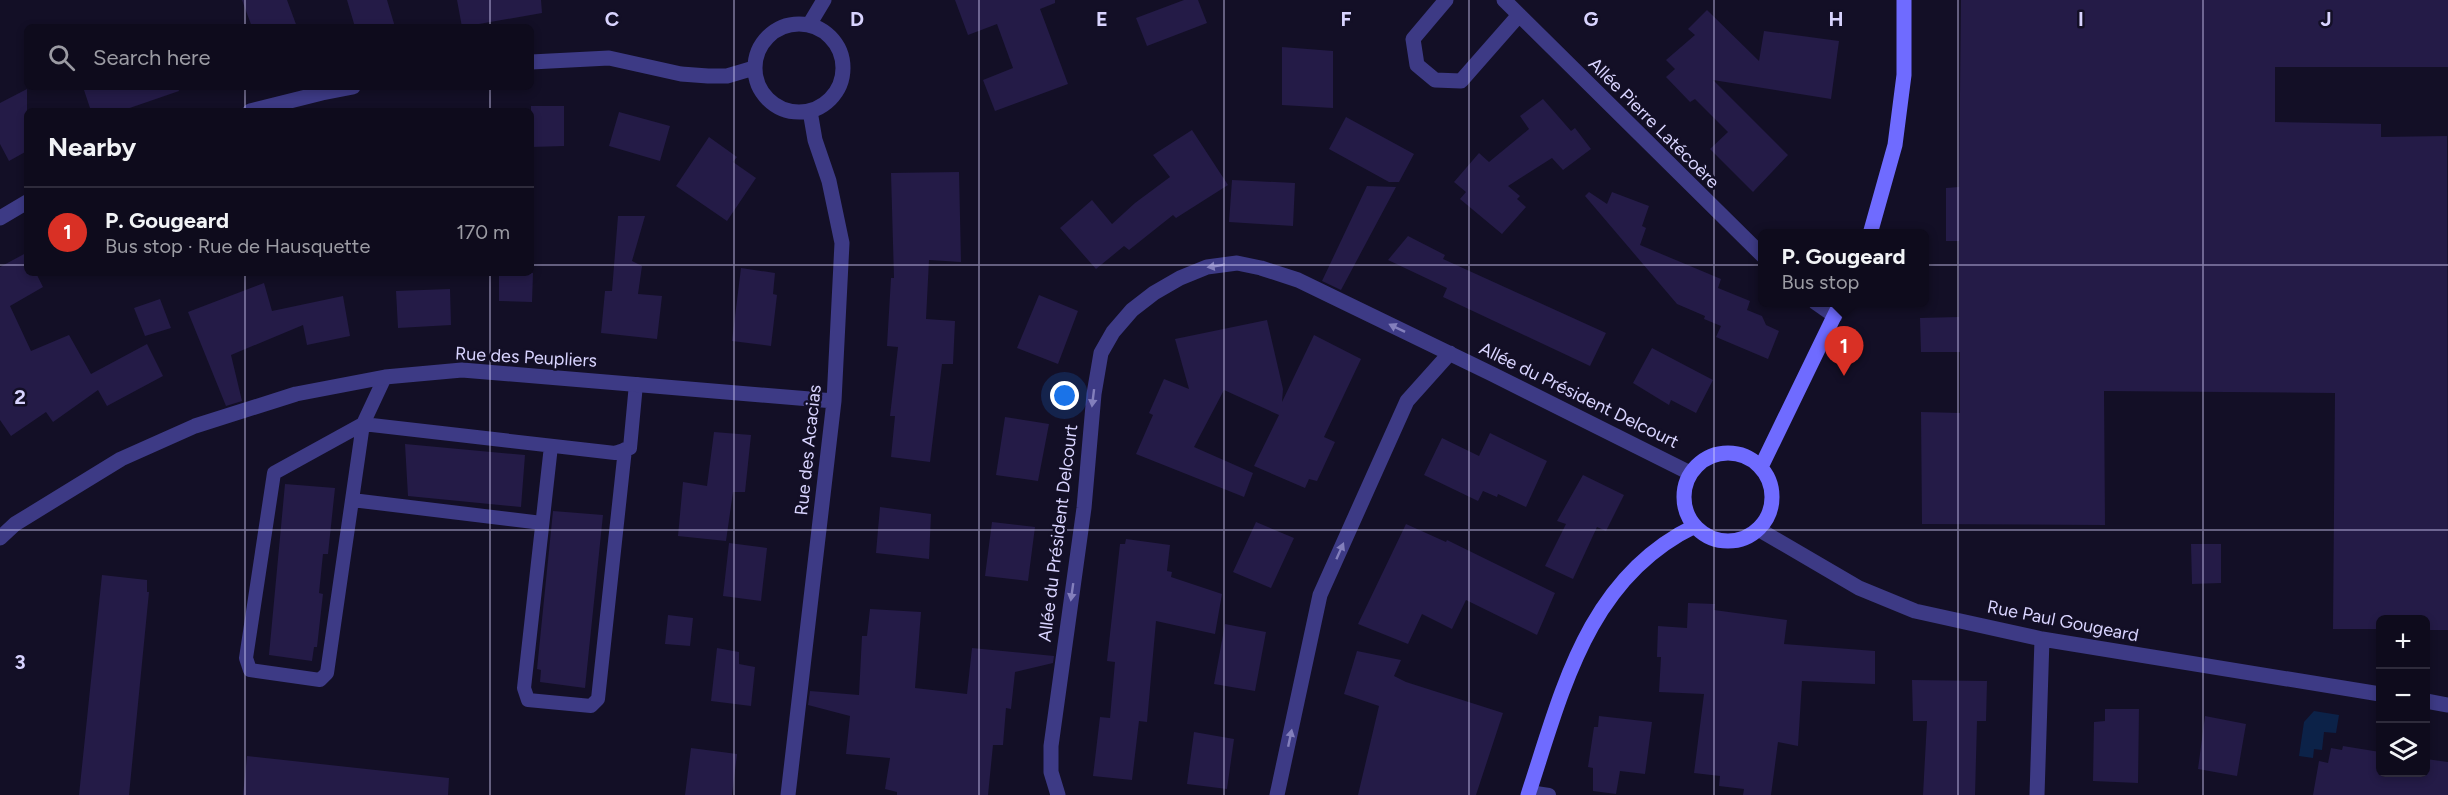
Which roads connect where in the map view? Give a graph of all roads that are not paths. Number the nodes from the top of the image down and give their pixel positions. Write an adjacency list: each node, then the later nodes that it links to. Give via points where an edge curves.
1 (824, 0): 6 (street)
2 (1446, 0): 5 (street, via 1413,39 1417,64 1435,80 1461,81)
3 (1504, 0): 5 (street, Allée Pierre Latécoère)
4 (1904, 0): 14 (street, via 1904,75 1895,145)
5 (1519, 15): 15 (street, Allée Pierre Latécoère)
6 (809, 25): 8 (street, via 793,24 765,39); 11 (street, via 834,41 843,68 834,95)
7 (534, 62): 8 (street, via 609,58 708,76 727,76)
8 (754, 68): 11 (street, via 762,94 771,103 783,110)
9 (340, 90): 10 (street)
10 (263, 108)
11 (810, 111): 20 (street, Rue des Acacias, via 842,243)
12 (24, 204): 13 (street)
13 (0, 218)
14 (1871, 229)
15 (1758, 251)
16 (1838, 309): 24 (street)
17 (1450, 353): 25 (street, Allée du Président Delcourt); 37 (street, Allée du Président Delcourt, one-way to 37, via 1298,280 1237,263 1207,267 1180,278 1132,310 1101,353 1094,394 1084,508 1051,746 1051,772); 38 (street, Allée du Président Delcourt, one-way to 17, via 1320,595 1407,401)
18 (385, 377): 19 (street, Rue des Peupliers, via 462,370); 21 (lane); 30 (street, Rue des Peupliers, via 296,394 195,426 121,459 15,524)
19 (636, 384): 20 (street, Rue des Peupliers); 23 (lane, via 630,448)
20 (834, 401): 36 (street, Rue des Acacias)
21 (363, 424): 22 (lane); 26 (lane); 26 (lane, via 274,473 246,658 250,670 320,680 327,673)
22 (551, 446): 23 (lane, via 615,453); 27 (lane)
23 (625, 449): 27 (lane, via 598,699 591,706 528,700 524,688)
24 (1761, 467): 25 (street, via 1750,458 1724,452 1704,459); 29 (street, via 1769,479 1772,499 1767,519)
25 (1690, 474): 28 (street, via 1683,500)
26 (352, 500): 27 (lane)
27 (542, 523)
28 (1695, 526): 29 (street, via 1706,535 1733,541); 35 (street, via 1678,534 1630,573 1597,614 1571,666)
29 (1758, 529): 31 (street, Rue Paul Gougeard, via 1859,588 1915,611)
30 (0, 538)
31 (2042, 639): 32 (street, Rue Paul Gougeard); 40 (street)
32 (2376, 693)
33 (2430, 702): 34 (street)
34 (2448, 705)
35 (1528, 794): 39 (lane)
36 (788, 795)
37 (1058, 795)
38 (1277, 795)
39 (1549, 795)
40 (2037, 795)

